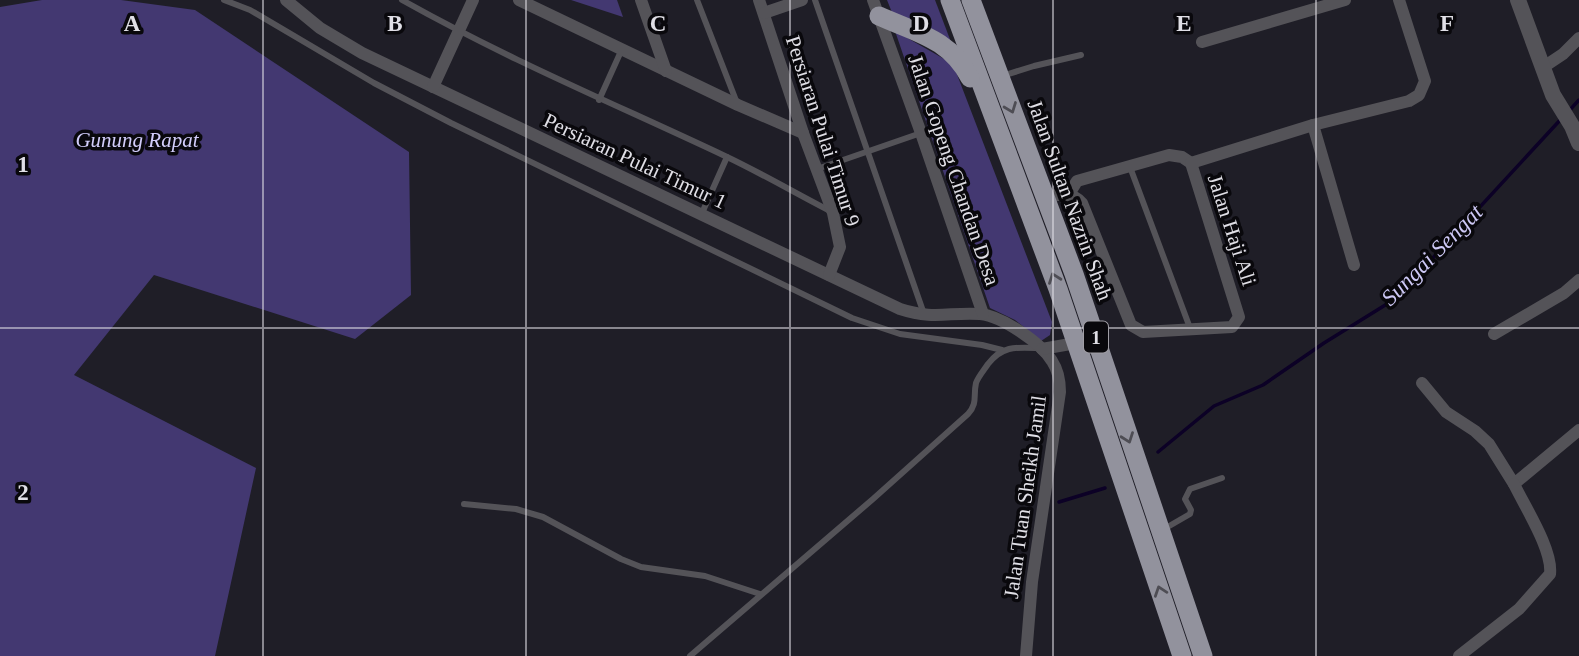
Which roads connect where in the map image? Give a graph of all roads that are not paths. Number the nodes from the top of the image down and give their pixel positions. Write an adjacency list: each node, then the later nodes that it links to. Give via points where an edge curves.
1 (224, 0): 56 (lane, via 250,10 451,123 852,318 900,334)
2 (286, 0): 29 (street, Persiaran Pulai Timur 1, via 320,28)
3 (402, 0): 21 (lane)
4 (473, 0): 21 (street)
5 (519, 0): 24 (street)
6 (640, 0): 27 (street)
7 (697, 0): 31 (lane)
8 (759, 0): 19 (street, Persiaran Pulai Timur 9)
9 (802, 0): 19 (street)
10 (815, 0): 37 (lane)
11 (950, 0): 32 (highway, Jalan Sultan Nazrin Shah / 1)
12 (960, 0): 32 (highway, via 987,75)
13 (971, 0): 20 (highway, Jalan Sultan Nazrin Shah / 1)
14 (984, 0): 20 (highway)
15 (1345, 0): 23 (street)
16 (1399, 0): 33 (street, Jalan Haji Ali, via 1425,81 1419,95)
17 (1518, 0): 26 (street)
18 (876, 8): 32 (highway, via 954,53); 34 (street, Jalan Gopeng Chandan Desa)
19 (764, 13): 35 (street, Persiaran Pulai Timur 9)
20 (978, 21): 28 (highway, Jalan Sultan Nazrin Shah / 1)
21 (458, 32): 29 (street); 30 (lane)
22 (1579, 38): 26 (street)
23 (1202, 42)
24 (622, 49): 27 (street); 30 (lane)
25 (1081, 55): 28 (lane)
26 (1542, 68): 36 (street)
27 (666, 71): 31 (street)
28 (1000, 77): 43 (highway, Jalan Sultan Nazrin Shah / 1, one-way to 43)
29 (433, 88): 44 (street, Persiaran Pulai Timur 1)
30 (599, 100): 38 (lane)
31 (738, 105): 35 (street)
32 (992, 111): 54 (highway, Jalan Sultan Nazrin Shah / 1, one-way to 32)
33 (1313, 125): 39 (street, Jalan Haji Ali); 46 (street)
34 (921, 133): 37 (lane); 50 (street, Jalan Gopeng Chandan Desa)
35 (803, 134): 41 (street, Persiaran Pulai Timur 9)
36 (1579, 143)
37 (868, 149): 41 (lane); 51 (lane)
38 (727, 157): 44 (lane); 45 (lane)
39 (1191, 163): 40 (street, via 1170,155); 52 (street, Jalan Haji Ali, via 1239,317 1232,327)
40 (1130, 167): 42 (street, via 1077,181); 52 (lane)
41 (817, 169): 45 (street, Persiaran Pulai Timur 9)
42 (1069, 194): 43 (street); 52 (street, Jalan Haji Ali, via 1082,203 1130,326 1143,332)
43 (1045, 197): 47 (highway, Jalan Sultan Nazrin Shah / 1)
44 (702, 213): 48 (street, Persiaran Pulai Timur 1)
45 (833, 213): 48 (street, Persiaran Pulai Timur 9, via 839,247)
46 (1354, 265)
47 (1074, 274): 54 (highway, via 1084,325); 58 (highway, Jalan Sultan Nazrin Shah / 1)
48 (829, 275): 51 (street, Persiaran Pulai Timur 1)
49 (1579, 280): 53 (street)
50 (983, 314): 51 (street, Persiaran Pulai Timur 1); 55 (street)
51 (924, 316)
52 (1191, 330)
53 (1494, 334)
54 (1076, 343): 55 (street); 58 (highway, via 1097,366 1105,389); 67 (highway, Jalan Sultan Nazrin Shah / 1, one-way to 54)
55 (1042, 349): 56 (lane); 66 (street, Jalan Tuan Sheikh Jamil, via 1057,370 1060,392 1032,582)
56 (1002, 350): 64 (lane, via 976,384 974,408)
57 (1422, 383): 61 (street, via 1446,412 1489,444)
58 (1115, 400): 63 (highway, Jalan Sultan Nazrin Shah / 1, one-way to 63)
59 (1579, 430): 61 (street)
60 (1222, 478): 63 (lane, via 1190,489 1185,499 1190,514)
61 (1514, 484): 69 (street, via 1545,548 1550,575 1519,609)
62 (464, 503): 64 (lane, via 543,517 641,567 705,576)
63 (1161, 530): 68 (highway, Jalan Sultan Nazrin Shah / 1)
64 (760, 594): 65 (lane)
65 (690, 656)
66 (1026, 656)
67 (1182, 656)
68 (1203, 656)
69 (1459, 656)

